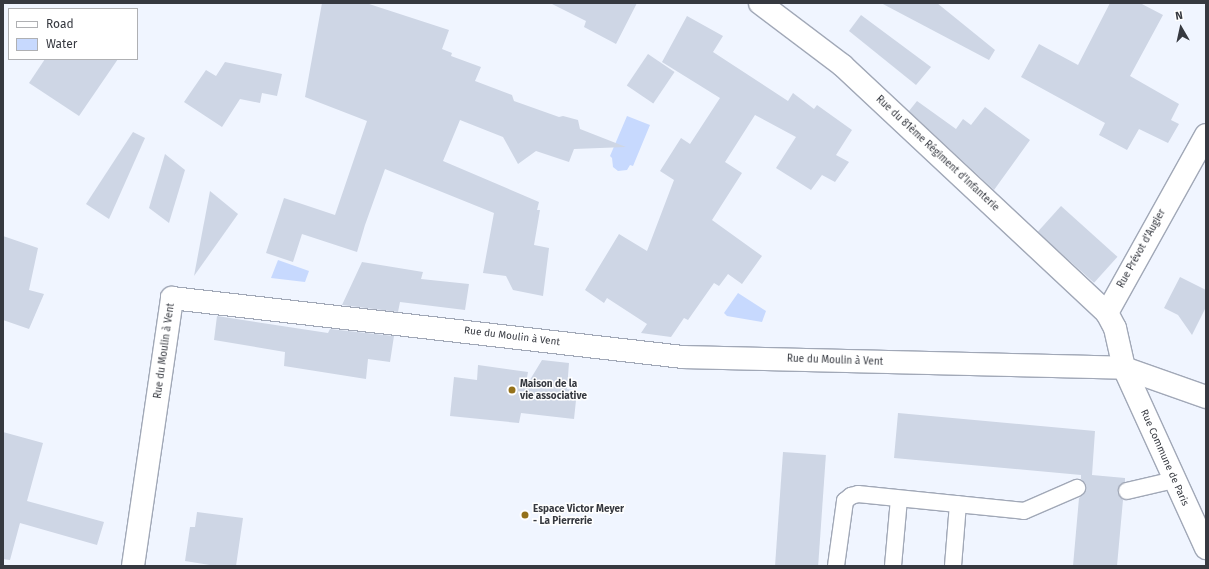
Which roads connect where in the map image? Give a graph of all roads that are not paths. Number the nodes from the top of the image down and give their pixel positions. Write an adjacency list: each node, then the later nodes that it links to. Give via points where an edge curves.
1 (760, 3): 3 (street, Rue du 81ème Régiment d'Infanterie, via 842,65)
2 (1206, 135): 3 (street, Rue Prévot d'Augier)
3 (1107, 313): 4 (street, via 1115,328)
4 (1124, 368): 5 (street, Rue du Moulin à Vent); 6 (street, Rue Commune de Paris); 12 (street, Rue du Moulin à Vent, via 683,357 172,298)
5 (1206, 397)
6 (1174, 480): 8 (lane); 11 (street, Rue Commune de Paris)
7 (1077, 488): 10 (lane, via 1024,511)
8 (1127, 491)
9 (898, 499): 10 (lane); 13 (lane, via 858,494 845,501); 14 (lane)
10 (958, 504): 15 (lane)
11 (1206, 548)
12 (134, 566)
13 (836, 566)
14 (893, 566)
15 (953, 566)

